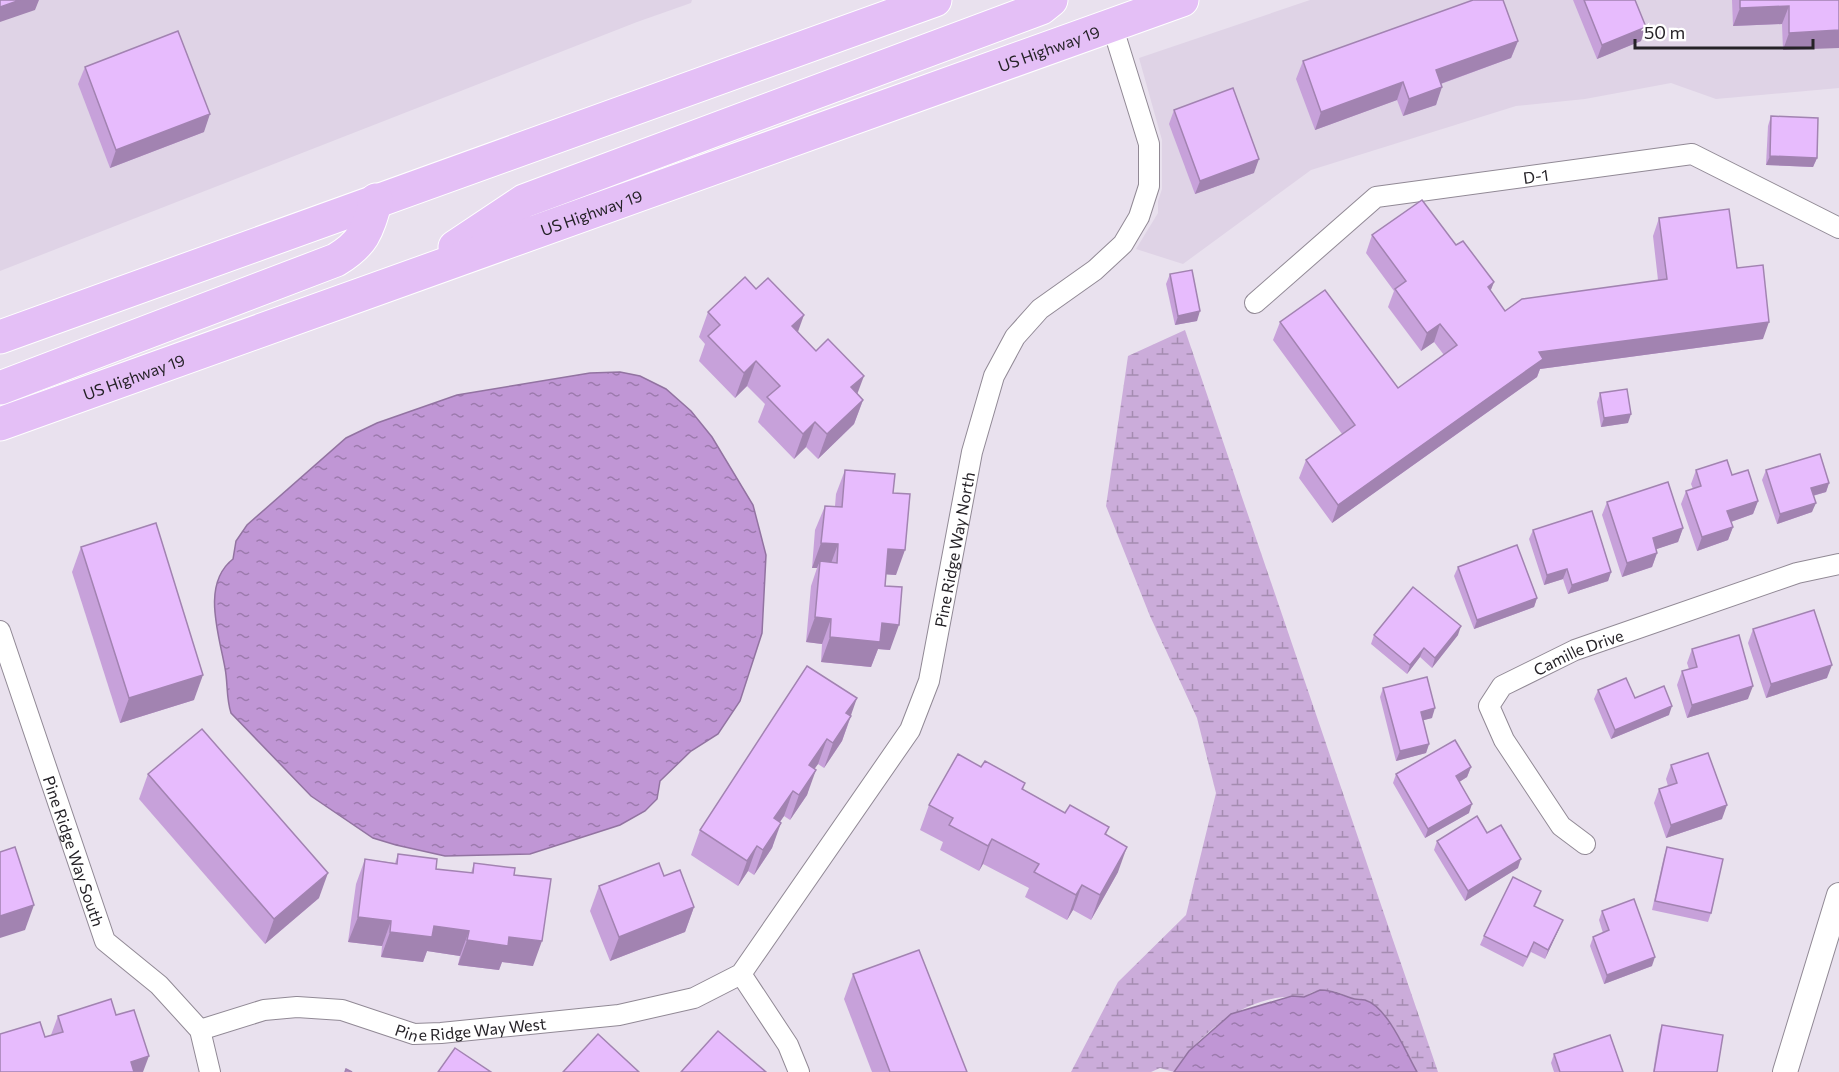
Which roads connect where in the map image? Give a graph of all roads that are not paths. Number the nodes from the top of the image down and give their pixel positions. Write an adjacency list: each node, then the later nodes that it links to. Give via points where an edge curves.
1 (935, 0): 5 (highway)
2 (1051, 0): 7 (highway, via 1041,8 524,201)
3 (1182, 0): 4 (highway, US Highway 19)
4 (1117, 12): 7 (highway, US Highway 19); 16 (street, Pine Ridge Way North, via 1149,144 1149,186 1139,216 1123,244 1095,270 1040,309 1015,337 994,376 972,452 929,681 910,730)
5 (376, 200): 9 (highway); 10 (highway, via 367,231 355,248 336,260)
6 (1839, 228): 8 (street, D-1, via 1692,154 1683,155 1376,197)
7 (414, 274): 11 (highway, US Highway 19)
8 (1255, 303)
9 (0, 337)
10 (0, 388)
11 (0, 424)
12 (1839, 564): 14 (street, Camille Drive, via 1797,573 1575,650 1502,686 1490,706 1504,740 1562,826)
13 (0, 631): 17 (street, Pine Ridge Way South, via 105,941 159,985)
14 (1585, 844)
15 (1839, 895): 20 (street)
16 (741, 974): 17 (street, Pine Ridge Way West, via 694,998 619,1015 414,1034 342,1010 297,1007 264,1010); 19 (street, via 788,1045)
17 (200, 1030): 18 (street, Pine Ridge Way South)
18 (210, 1072)
19 (799, 1072)
20 (1785, 1072)

